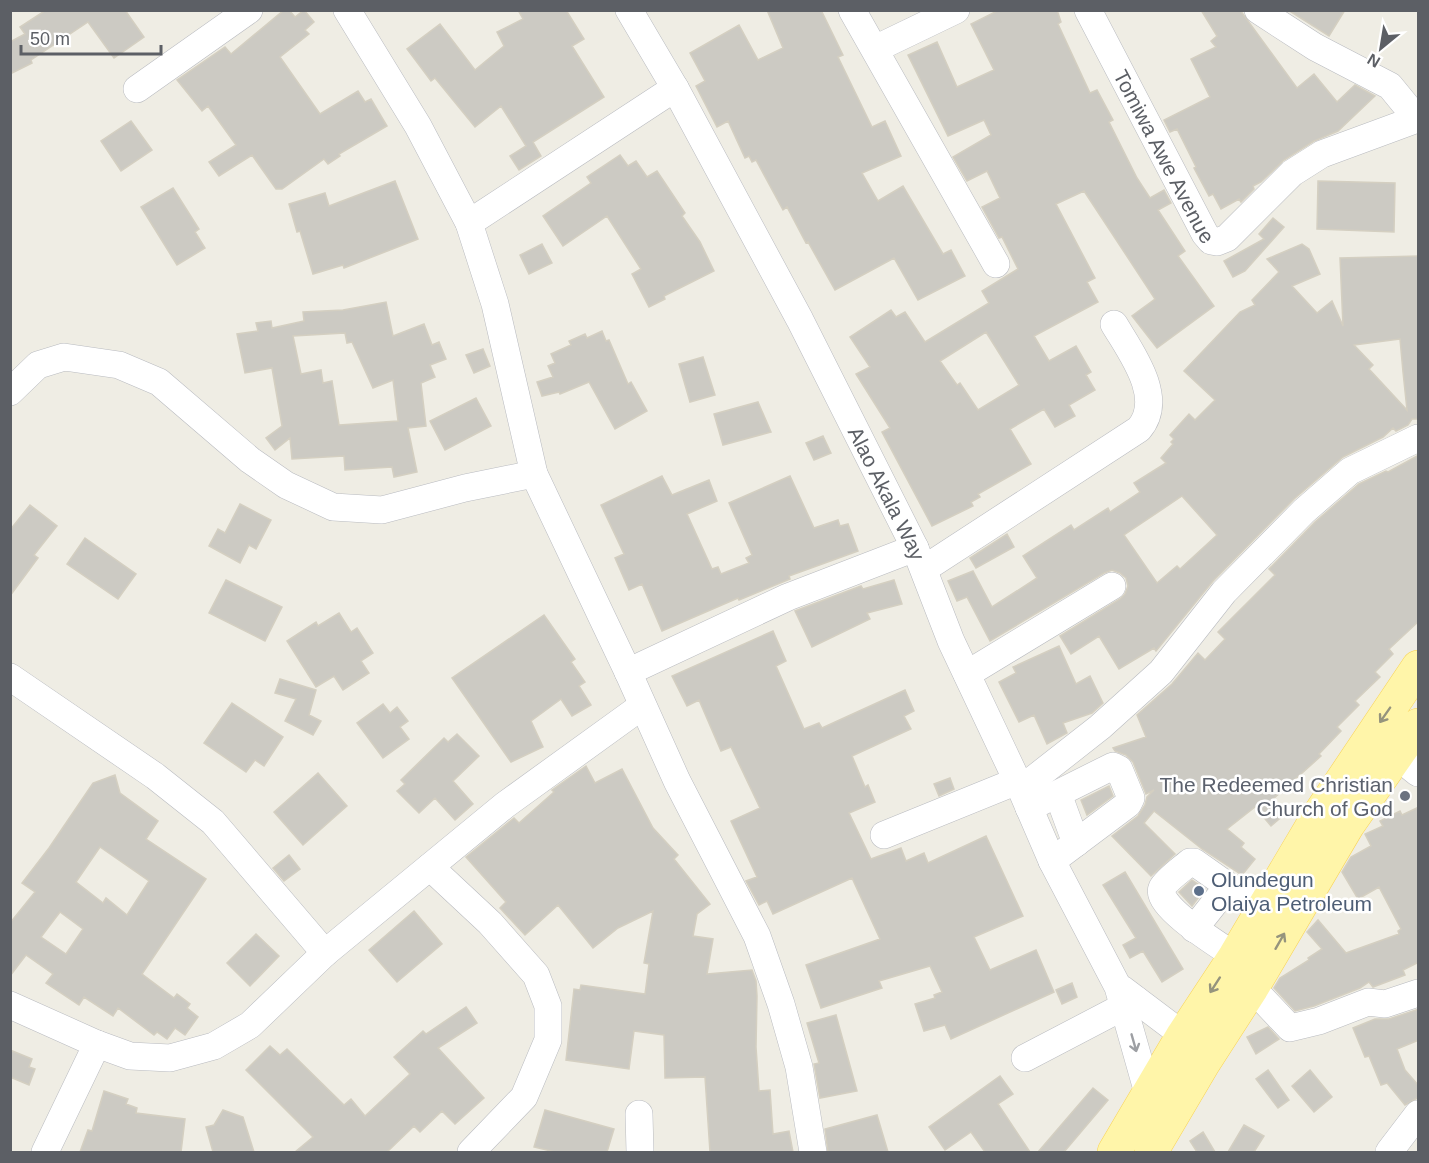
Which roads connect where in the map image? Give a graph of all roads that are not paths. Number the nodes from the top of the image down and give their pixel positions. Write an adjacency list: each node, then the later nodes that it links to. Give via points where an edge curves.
1 (249, 10): 10 (street)
2 (347, 10): 12 (street, via 418,126)
3 (629, 10): 9 (street, Alao Akala Way)
4 (852, 10): 8 (street)
5 (956, 10): 8 (street)
6 (1088, 10): 11 (street, Tomiwa Awe Avenue, via 1211,241 1227,238 1293,173 1322,154)
7 (1258, 10): 11 (street, via 1315,47 1390,86)
8 (875, 49): 13 (street)
9 (675, 88): 12 (street); 18 (street, Alao Akala Way, via 800,320)
10 (137, 89)
11 (1418, 118)
12 (469, 223): 17 (street, via 495,304)
13 (996, 264)
14 (1114, 324): 18 (street, via 1144,376 1149,399 1146,422)
15 (10, 392): 17 (street, via 38,366 64,357 119,365 159,382 250,460 286,484 333,507 382,510)
16 (1419, 438): 27 (street, via 1350,471 1304,511 1224,592 1161,672)
17 (534, 474): 21 (street)
18 (920, 559): 21 (street, via 788,597); 22 (street, Alao Akala Way)
19 (1113, 586): 22 (street)
20 (1419, 667): 34 (main road, one-way to 34, via 1352,763)
21 (628, 672): 24 (street)
22 (967, 674): 27 (street, Alao Akala Way)
23 (10, 677): 36 (street, via 155,776 213,822)
24 (642, 706): 32 (street, via 505,805); 53 (street, via 757,936 782,1004 799,1067)
25 (1419, 725): 26 (main road)
26 (1412, 767): 38 (main road, one-way to 26, via 1348,825)
27 (1023, 793): 28 (street); 29 (street); 31 (street, Alao Akala Way)
28 (1058, 794): 30 (street); 30 (street, via 1113,766 1119,769 1131,798)
29 (884, 835)
30 (1076, 843): 31 (street)
31 (1052, 861): 40 (street, Alao Akala Way)
32 (430, 867): 36 (street); 51 (street, via 490,923 536,975 548,1006 548,1040 524,1097)
33 (1228, 886): 34 (street); 35 (street); 35 (street, via 1190,862 1162,887 1165,900)
34 (1266, 902): 37 (main road)
35 (1194, 929): 37 (street)
36 (325, 953): 43 (street, via 250,1025 214,1046 170,1058 130,1056)
37 (1235, 956): 42 (main road, one-way to 42)
38 (1252, 988): 39 (street, via 1290,1028 1368,1002 1385,1004); 45 (main road)
39 (1419, 993)
40 (1126, 998): 42 (street, Alao Akala Way); 44 (street); 46 (street, Alao Akala Way, one-way to 46)
41 (10, 1005): 43 (street)
42 (1183, 1035): 45 (street, Alao Akala Way); 46 (main road)
43 (97, 1044): 50 (street)
44 (1025, 1058)
45 (1203, 1064): 49 (main road)
46 (1148, 1093): 49 (street, Alao Akala Way); 54 (main road)
47 (639, 1114): 52 (street)
48 (1419, 1114): 55 (street)
49 (1159, 1139)
50 (45, 1152)
51 (471, 1152)
52 (640, 1152)
53 (813, 1152)
54 (1114, 1152)
55 (1389, 1152)

